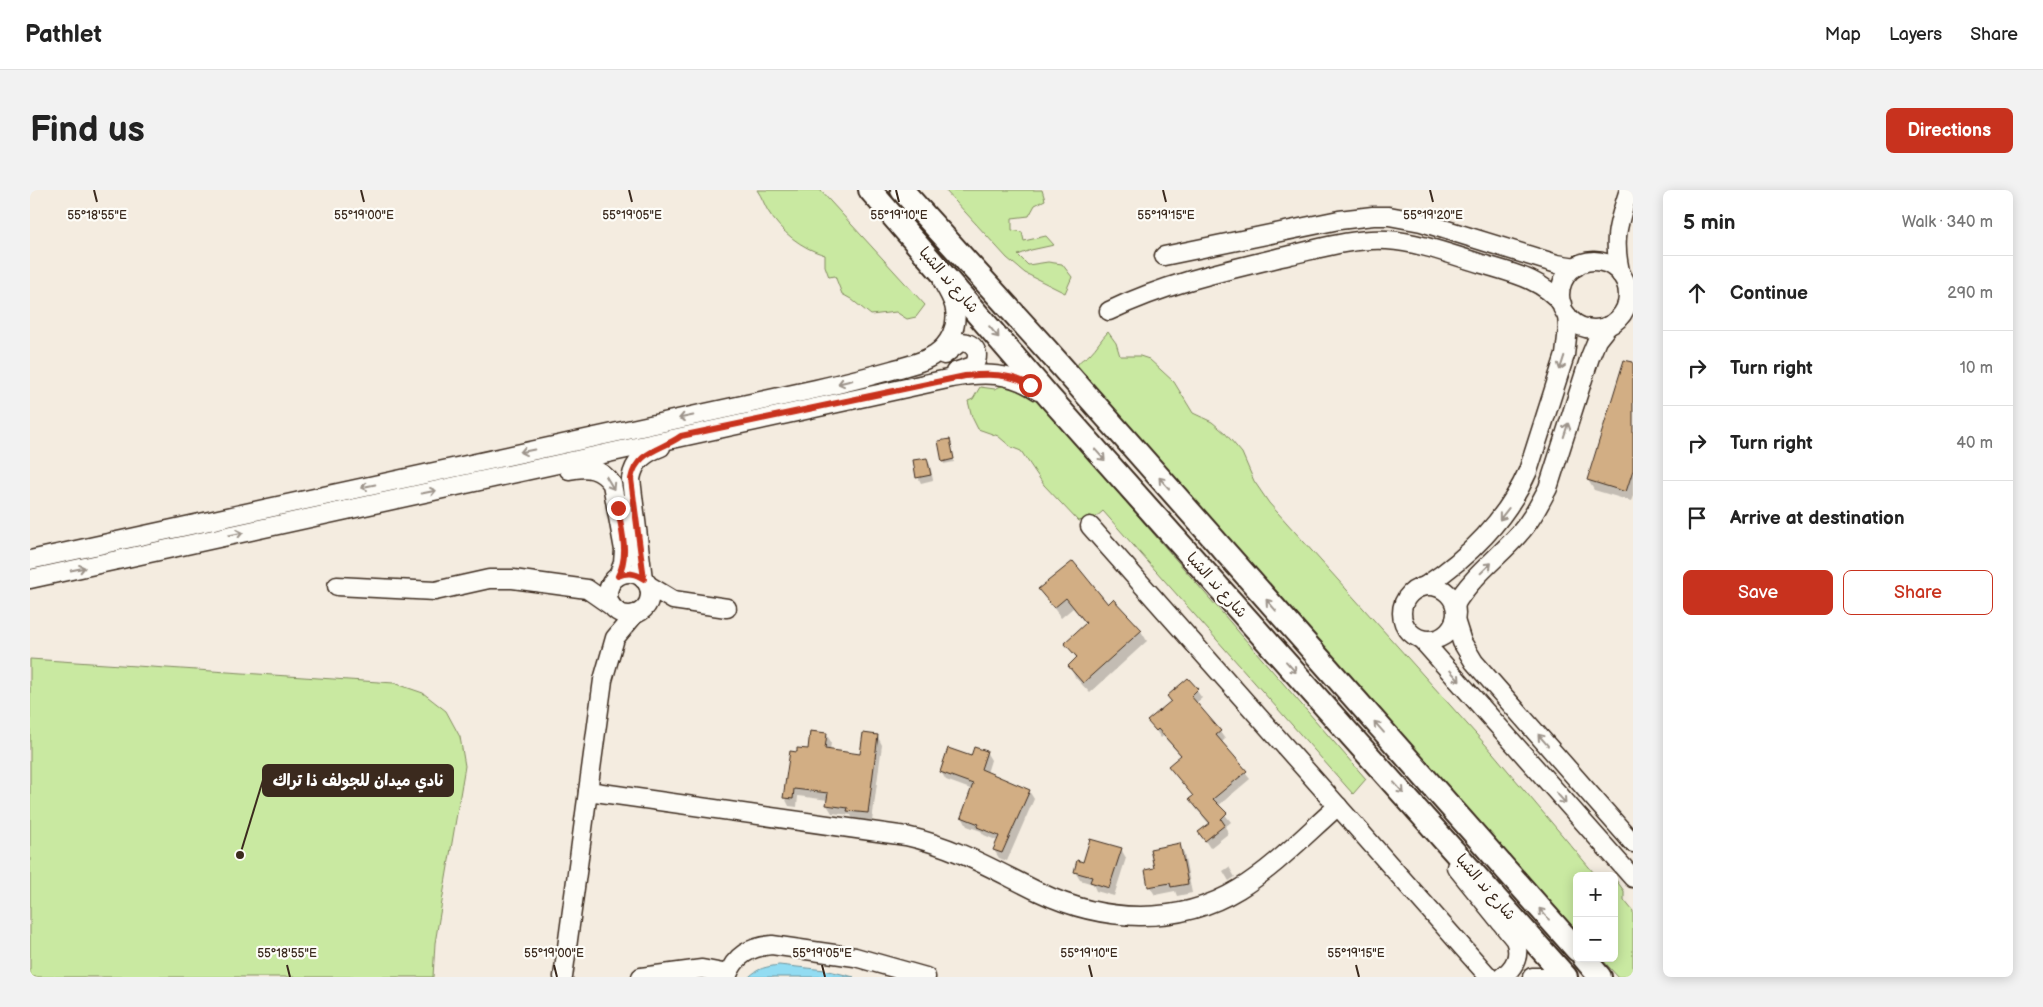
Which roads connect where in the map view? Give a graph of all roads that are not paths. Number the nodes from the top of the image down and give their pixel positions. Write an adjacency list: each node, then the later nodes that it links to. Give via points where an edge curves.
1 (870, 190): 6 (main road, شارع ند الشبا)
2 (902, 190): 33 (main road, شارع ند الشبا, one-way to 2)
3 (1628, 190): 4 (street)
4 (1616, 230): 7 (street, via 1602,248); 8 (street, via 1616,253)
5 (1164, 256): 7 (street, via 1373,216 1421,222 1552,262)
6 (935, 263): 12 (street, via 955,311 952,334 936,354); 14 (main road, شارع ند الشبا, one-way to 14)
7 (1581, 265): 8 (street, via 1593,262 1609,265); 9 (street, via 1568,274 1563,283)
8 (1626, 280): 11 (street, via 1628,302 1617,321)
9 (1564, 310): 10 (street, via 1547,289 1519,275 1407,243 1369,240 1196,277); 11 (street, via 1575,323 1586,328); 25 (street, one-way to 25, via 1568,328 1565,355 1519,490 1490,530)
10 (1109, 311)
11 (1608, 326): 32 (street, one-way to 11, via 1470,584 1520,534 1537,509 1548,488 1593,348)
12 (892, 370): 13 (street, via 928,365 960,342 969,343 977,354 976,363 969,369 923,380); 17 (street, one-way to 17)
13 (896, 391): 14 (street, via 965,376 1002,375 1021,380); 15 (street)
14 (1051, 399): 30 (main road, شارع ند الشبا, one-way to 30)
15 (681, 436): 16 (street); 23 (street, via 644,455 632,472 631,486)
16 (500, 476): 18 (street, one-way to 16); 21 (street, one-way to 21, via 526,479 590,468 608,478 615,491 624,550 624,563)
17 (342, 492): 18 (street); 20 (street)
18 (346, 510): 22 (street, one-way to 18)
19 (1090, 526): 37 (street)
20 (30, 560)
21 (616, 577): 23 (street, via 634,574); 26 (street); 28 (street, via 608,591)
22 (30, 579)
23 (646, 582): 27 (street); 31 (street, via 650,595)
24 (337, 586): 26 (street, via 435,591 501,578)
25 (1425, 586): 32 (street, via 1443,590 1451,597); 35 (street, via 1410,593 1402,608 1404,624)
26 (588, 589): 28 (street)
27 (673, 600): 29 (street); 31 (street)
28 (611, 606): 31 (street, via 620,613); 34 (street)
29 (727, 608)
30 (1240, 611): 33 (main road, via 1249,612 1272,634 1280,633); 38 (main road, شارع ند الشبا, one-way to 38)
31 (640, 612): 34 (street)
32 (1455, 612): 35 (street, via 1451,629 1443,637); 39 (street, one-way to 32, via 1474,662 1462,642)
33 (1290, 625): 42 (main road, شارع ند الشبا, one-way to 33)
34 (616, 638): 36 (street, via 600,696)
35 (1422, 640): 40 (street, one-way to 40)
36 (588, 791): 37 (street, via 920,839 968,856 1074,906 1130,917 1186,911 1239,889 1262,873); 45 (street)
37 (1338, 806): 48 (street)
38 (1442, 837): 41 (street, via 1458,871); 52 (main road, شارع ند الشبا)
39 (1633, 843)
40 (1633, 878)
41 (1496, 917): 48 (street, via 1508,943 1508,954 1504,963); 49 (street, via 1515,940 1518,950 1517,960)
42 (1573, 945)
43 (1587, 962): 53 (main road)
44 (727, 976): 46 (street, via 702,969); 47 (street, via 743,953 772,945 855,957)
45 (562, 977)
46 (641, 977)
47 (926, 977)
48 (1488, 977)
49 (1502, 977)
50 (1532, 977): 51 (street)
51 (1544, 977)
52 (1566, 977)
53 (1600, 977)

